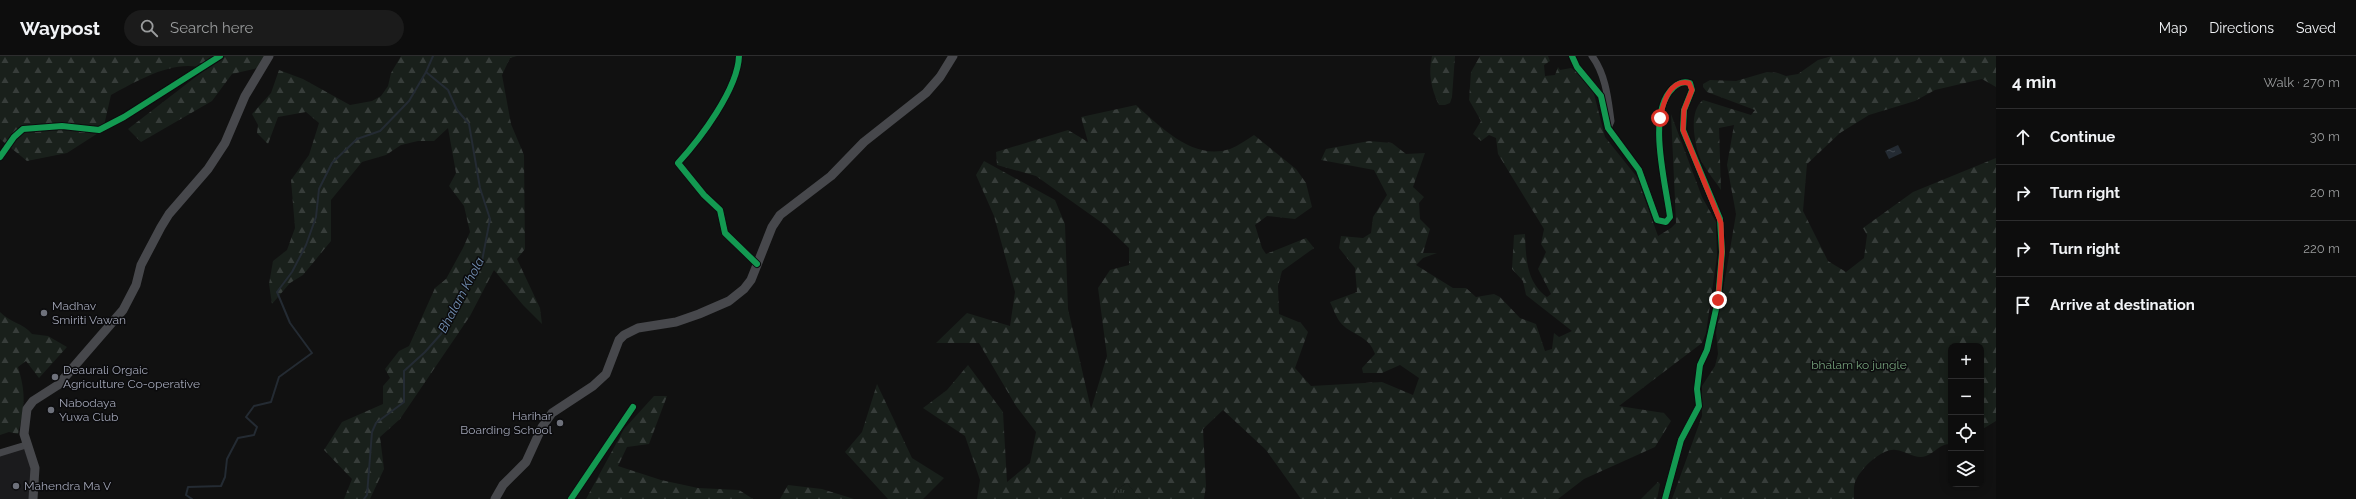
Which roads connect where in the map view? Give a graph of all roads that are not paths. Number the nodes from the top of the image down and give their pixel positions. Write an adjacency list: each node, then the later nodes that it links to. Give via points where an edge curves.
1 (220, 56): 8 (street, via 99,130 62,126 23,129)
2 (269, 56): 11 (main road, via 245,96 225,144 161,227 141,265 136,285 123,310 58,385 29,405 24,423)
3 (739, 56): 9 (street, via 724,102 678,163 720,210 725,233)
4 (953, 56): 9 (main road, via 926,93 864,142 831,176 780,215 772,227)
5 (1572, 56): 7 (street, via 1577,67 1601,96)
6 (1592, 56): 7 (street, via 1603,76 1611,121)
7 (1608, 128): 16 (street, via 1639,170 1657,220 1666,222 1670,217 1660,146 1660,118 1670,90 1680,83 1689,83 1692,90 1684,110 1684,136 1721,223 1722,252 1718,300 1707,350 1700,365 1697,389 1699,406 1681,440)
8 (0, 157)
9 (758, 264): 14 (main road, via 749,284 729,301 676,322 638,328 624,335 619,340 606,374 593,386 552,413 542,427 526,462 502,485)
10 (632, 407): 15 (street)
11 (26, 445): 12 (street); 13 (main road, via 36,468)
12 (0, 453)
13 (33, 499)
14 (495, 499)
15 (571, 499)
16 (1665, 499)

